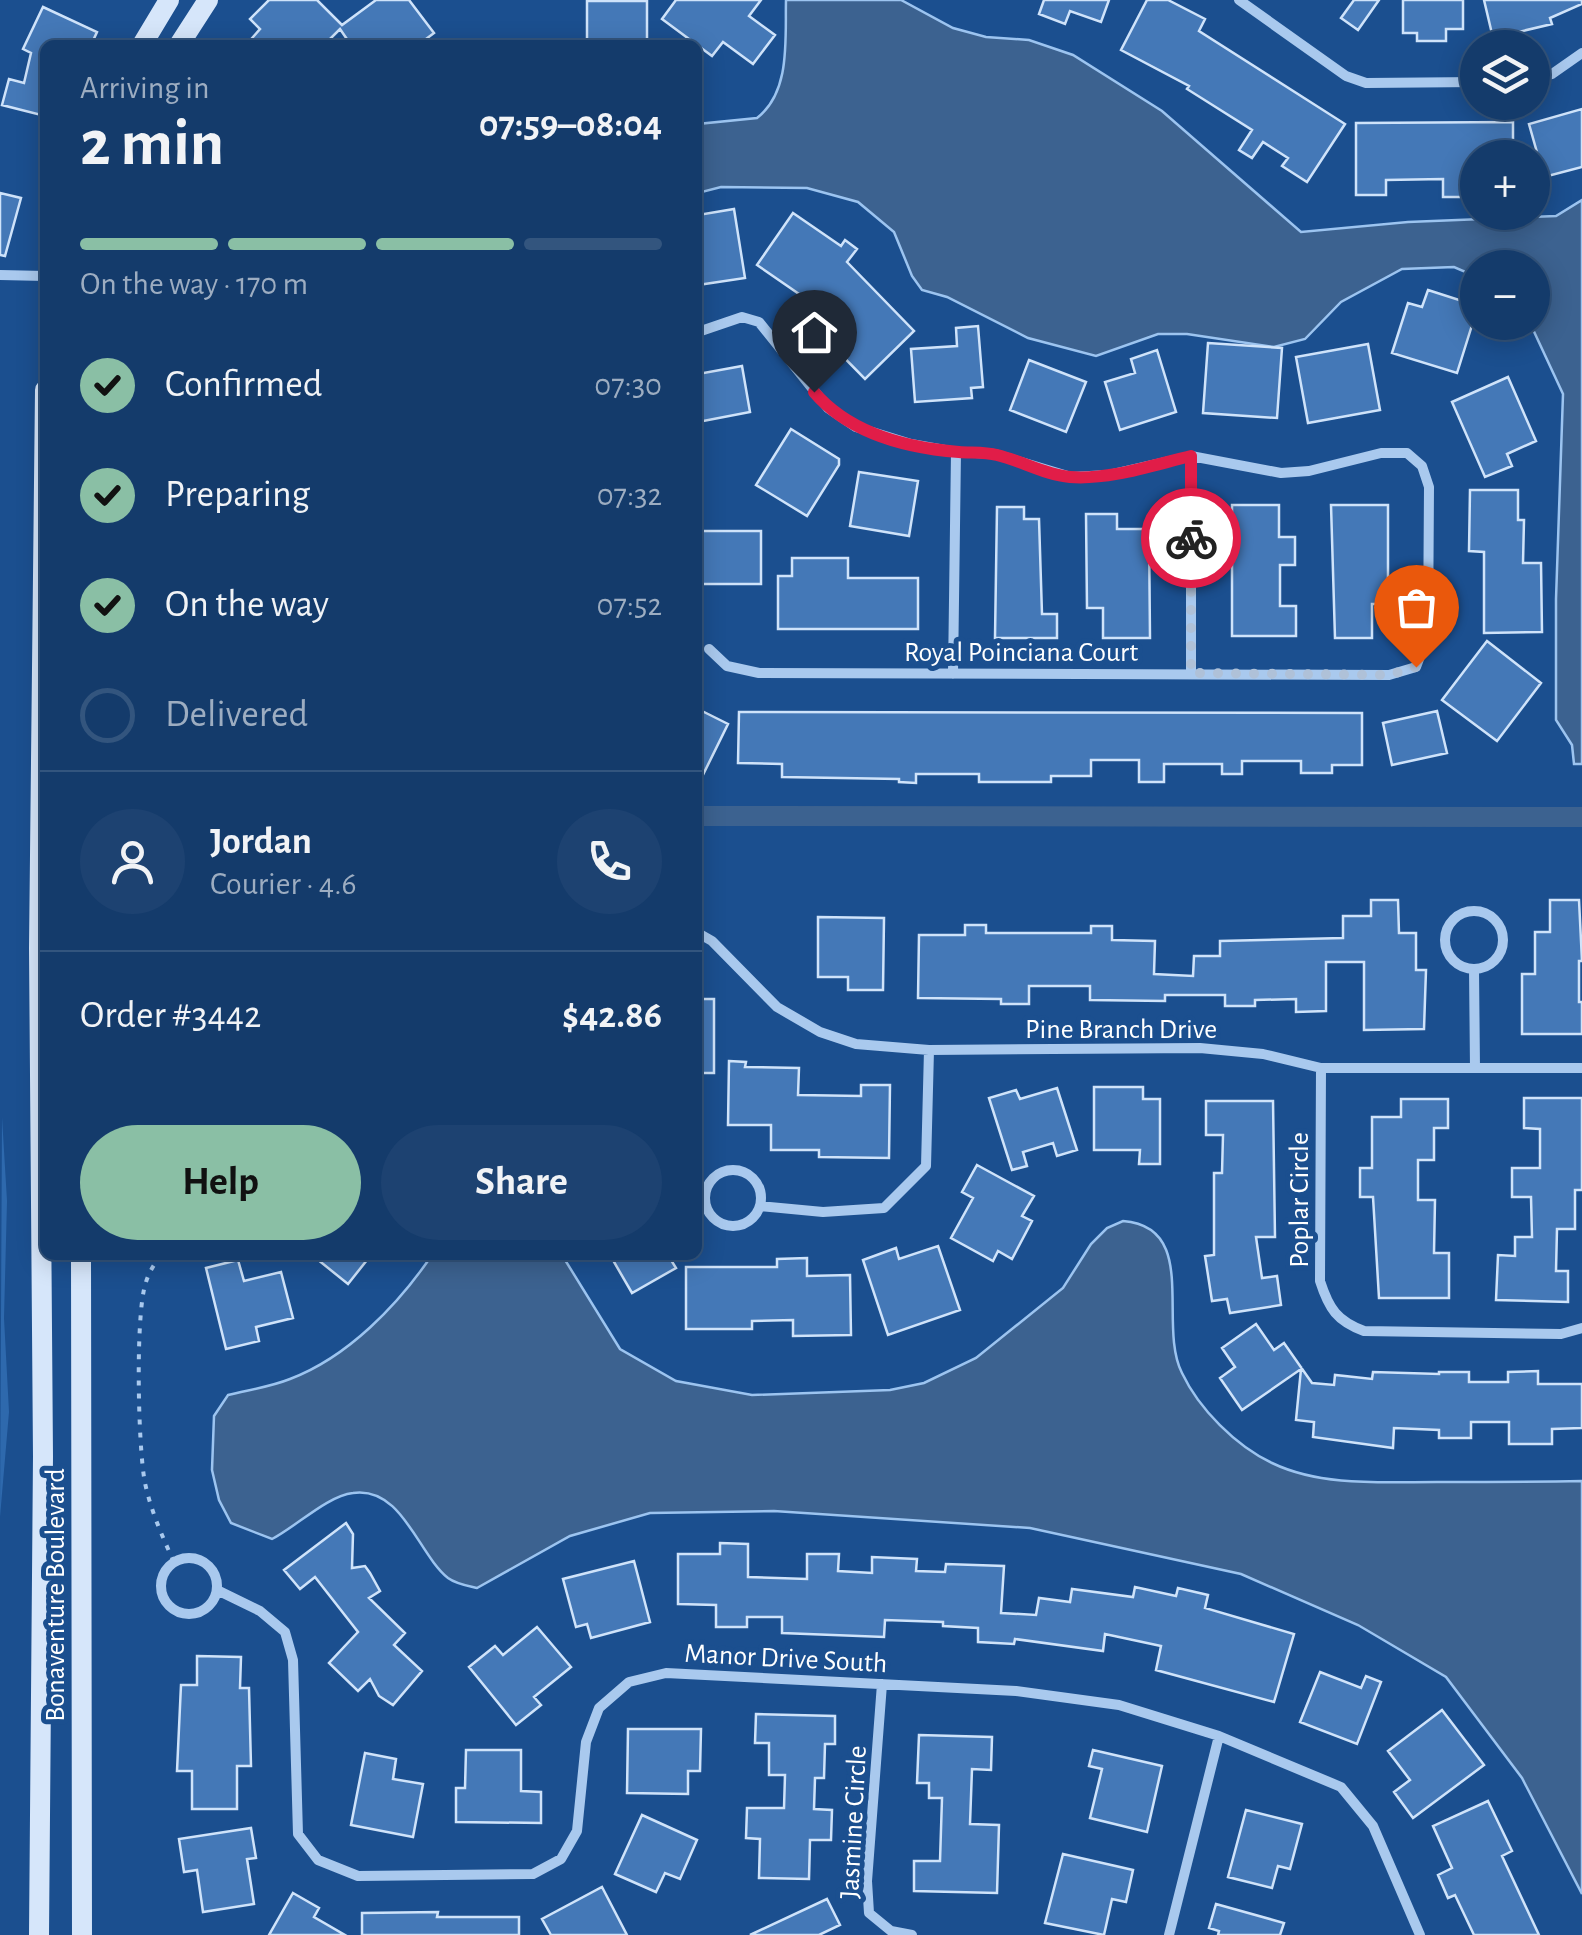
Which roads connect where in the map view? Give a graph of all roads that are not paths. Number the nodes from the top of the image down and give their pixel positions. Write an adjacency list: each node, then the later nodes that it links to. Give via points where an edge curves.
1 (169, 0): 4 (main road)
2 (208, 0): 5 (main road)
3 (1240, 0): 8 (street, via 1346,76 1366,83)
4 (145, 40)
5 (182, 40)
6 (1582, 52): 7 (street)
7 (1550, 75)
8 (1460, 82)
9 (0, 276): 10 (street)
10 (40, 276)
11 (702, 331): 12 (street, via 742,317 760,322 828,408 856,427)
12 (956, 452): 13 (street, via 994,454 1070,477); 16 (street)
13 (1191, 456): 15 (street); 15 (street, Royal Poinciana Court, via 1281,472 1381,452 1406,454 1422,466 1429,487 1428,636 1416,667 1389,675)
14 (709, 650): 16 (street, Royal Poinciana Court, via 727,666 758,673)
15 (1191, 673): 16 (street, Royal Poinciana Court)
16 (953, 674)
17 (40, 855): 24 (main road, Bonaventure Boulevard)
18 (702, 935): 20 (street, Pine Branch Drive, via 777,1007 820,1032 856,1044)
19 (1474, 969): 19 (street, via 1498,957 1503,940 1492,916 1474,910 1457,916 1445,940 1450,957); 22 (street)
20 (929, 1050): 21 (street, Pine Branch Drive, via 1200,1048); 25 (street, via 926,1166 884,1208)
21 (1321, 1068): 22 (street, Pine Branch Drive); 28 (street, Poplar Circle, via 1320,1281 1342,1323 1364,1332 1561,1334)
22 (1475, 1068): 23 (street, Pine Branch Drive)
23 (1582, 1068)
24 (40, 1070)
25 (760, 1206): 25 (street, via 760,1188 741,1171 723,1171 705,1190 710,1216 725,1225 750,1221)
26 (42, 1260): 32 (main road, Bonaventure Boulevard)
27 (81, 1260): 33 (main road, Bonaventure Boulevard)
28 (1582, 1328)
29 (217, 1590): 29 (street, Manor Drive South, via 200,1612 182,1613 161,1585 174,1562 201,1560 214,1573); 30 (street, Manor Drive South, via 286,1632 293,1660 298,1834 318,1860 358,1876 533,1874 562,1859 577,1831 586,1742 599,1708 629,1682 666,1673)
30 (882, 1684): 31 (street, Manor Drive South, via 1119,1705); 34 (street, Jasmine Circle, via 869,1913 891,1930)
31 (1219, 1736): 35 (street); 36 (street, Manor Drive South, via 1340,1786 1374,1826)
32 (40, 1935)
33 (82, 1935)
34 (912, 1935)
35 (1168, 1935)
36 (1420, 1935)

